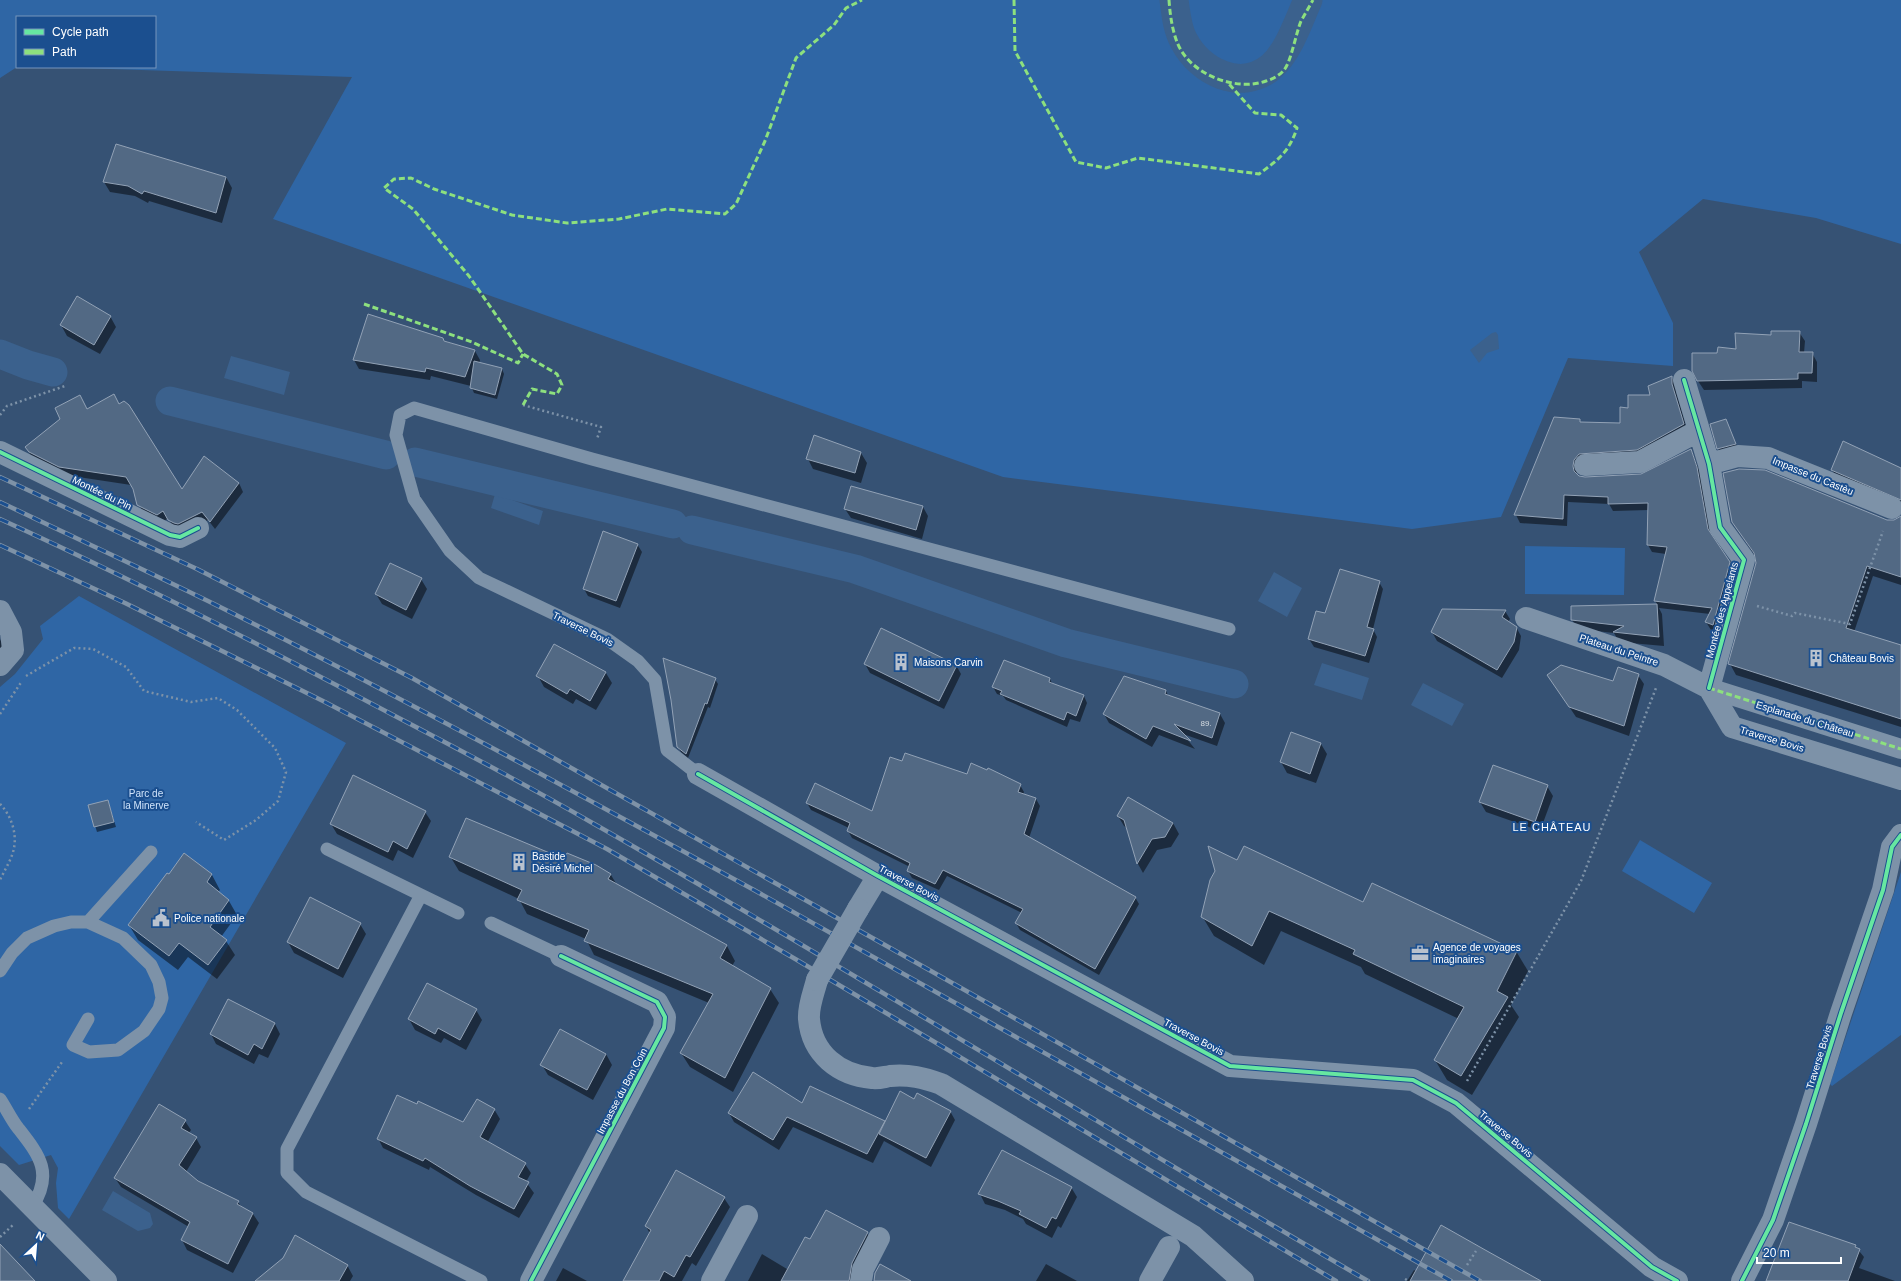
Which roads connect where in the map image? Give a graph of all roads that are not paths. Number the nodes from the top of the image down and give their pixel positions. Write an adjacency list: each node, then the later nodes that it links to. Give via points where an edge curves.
1 (1684, 380): 2 (street, Montée des Appelants)
2 (1698, 431): 4 (street, Montée des Appelants); 5 (street, via 1640,462)
3 (0, 452): 7 (street, Montée du Pin, via 170,535 180,537)
4 (1708, 464): 6 (street, Impasse du Castèu, via 1738,456 1768,458); 12 (street, Montée des Appelants, via 1720,527 1744,560)
5 (1585, 465)
6 (1892, 508)
7 (198, 528)
8 (0, 612): 11 (street, via 11,632 13,650)
9 (1526, 618): 12 (street, Plateau du Peintre, via 1664,665)
10 (1229, 629): 14 (lane, Traverse Bovis, via 592,459 414,408 400,415 396,435 414,499 450,551 479,578 607,639 638,661 655,680 667,750)
11 (0, 665)
12 (1709, 688): 13 (street, Esplanade du Château); 15 (street, Traverse Bovis, via 1732,727)
13 (1901, 749)
14 (698, 774): 19 (street, Traverse Bovis)
15 (1901, 779)
16 (1897, 841): 41 (street, Traverse Bovis, via 1801,1139 1772,1220)
17 (327, 849): 20 (lane)
18 (151, 852): 22 (lane)
19 (878, 876): 39 (street, Traverse Bovis, bridge, via 817,980 809,1018 824,1058 836,1068 867,1078 907,1075 941,1084 1193,1236); 40 (street, Traverse Bovis, via 1230,1066 1413,1080 1456,1103 1652,1267)
20 (421, 895): 21 (lane); 34 (lane, via 287,1149 287,1173 306,1192)
21 (458, 913)
22 (88, 922): 25 (lane, via 71,922 36,932 12,953); 26 (lane, via 123,938 151,964 159,982 162,998 159,1009 144,1031 118,1050 89,1052 73,1045)
23 (491, 923): 24 (lane)
24 (561, 956): 35 (street, Impasse du Bon Coin, via 657,1002 665,1017 664,1028)
25 (0, 971)
26 (88, 1019)
27 (0, 1099): 29 (lane, via 41,1159 43,1179 40,1194)
28 (0, 1174): 29 (street)
29 (32, 1206): 33 (street)
30 (747, 1216): 36 (street)
31 (879, 1238): 37 (street, via 863,1269)
32 (1169, 1247): 38 (street)
33 (106, 1281)
34 (481, 1281)
35 (531, 1281)
36 (712, 1281)
37 (861, 1281)
38 (1150, 1281)
39 (1243, 1281)
40 (1677, 1281)
41 (1742, 1281)

